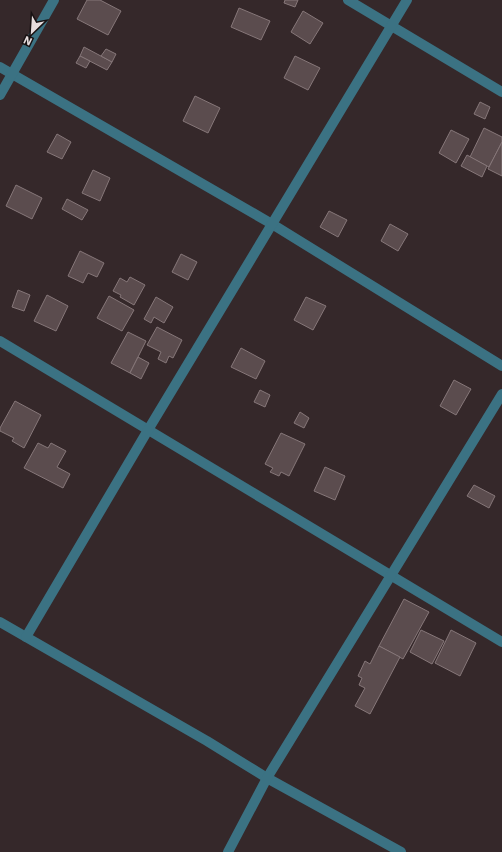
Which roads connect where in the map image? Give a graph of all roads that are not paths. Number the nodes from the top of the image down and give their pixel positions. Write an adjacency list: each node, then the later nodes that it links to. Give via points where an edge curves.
1 (54, 0): 6 (street)
2 (348, 0): 4 (street)
3 (407, 0): 4 (street)
4 (391, 26): 7 (street); 9 (street)
5 (0, 68): 6 (street)
6 (12, 74): 8 (street); 9 (street)
7 (502, 92)
8 (0, 95)
9 (272, 224): 11 (street); 13 (street)
10 (0, 341): 13 (street)
11 (502, 366)
12 (502, 394): 14 (street)
13 (148, 430): 14 (street); 16 (street)
14 (391, 576): 17 (street); 18 (street)
15 (0, 622): 16 (street)
16 (26, 637): 18 (street)
17 (502, 642)
18 (267, 778): 19 (street); 20 (street)
19 (228, 852)
20 (401, 852)

